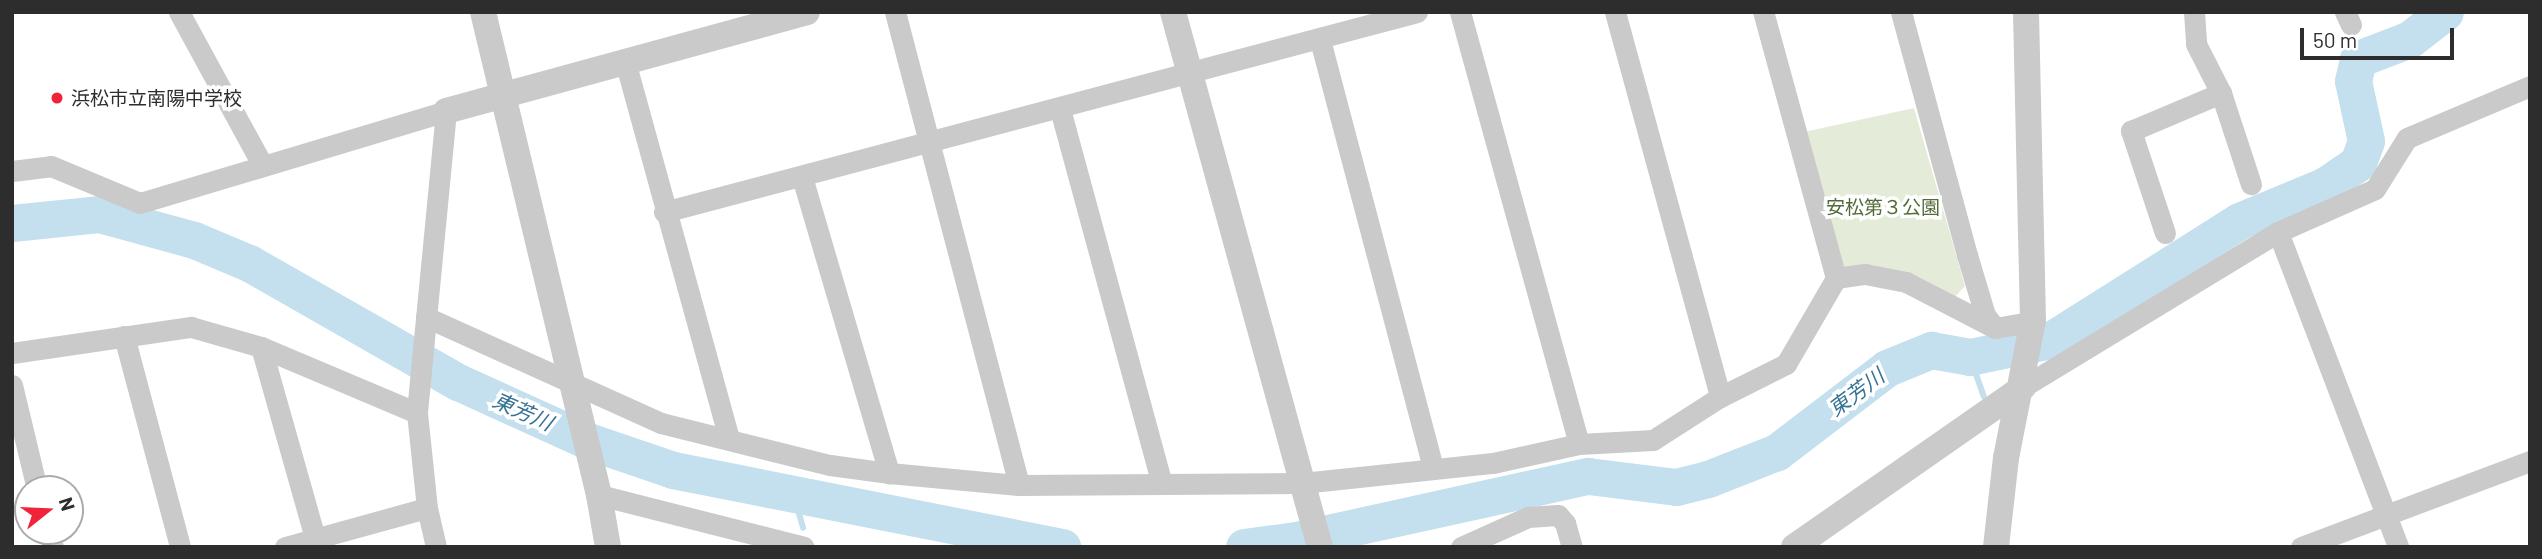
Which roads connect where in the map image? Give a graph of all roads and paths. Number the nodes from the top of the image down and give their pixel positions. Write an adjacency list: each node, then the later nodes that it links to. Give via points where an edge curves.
1 (179, 12): 22 (street)
2 (483, 12): 18 (street)
3 (807, 12): 14 (street)
4 (894, 12): 21 (street)
5 (1173, 12): 15 (street)
6 (1417, 12): 13 (street)
7 (1460, 12): 42 (street)
8 (1615, 12): 39 (street)
9 (1763, 12): 29 (street)
10 (1901, 12): 32 (street, via 1967,255 1985,315)
11 (2026, 12): 31 (street)
12 (2194, 12): 17 (street, via 2196,44)
13 (1320, 40): 15 (street); 44 (street)
14 (625, 61): 18 (street); 26 (street)
15 (1189, 74): 19 (street); 49 (street)
16 (2530, 86): 27 (street, via 2407,138 2375,189)
17 (2221, 93): 25 (street); 28 (street, via 2131,131)
18 (504, 94): 20 (street); 37 (street)
19 (1060, 109): 21 (street); 47 (street)
20 (446, 111): 22 (street); 30 (street)
21 (929, 144): 24 (street); 48 (street)
22 (263, 166): 23 (street, via 140,203 51,166)
23 (12, 171)
24 (802, 177): 26 (street); 45 (street)
25 (2251, 184)
26 (664, 212): 41 (street)
27 (2278, 232): 36 (street); 52 (street)
28 (2165, 233)
29 (1836, 278): 32 (street, via 1864,274 1906,282); 39 (street, via 1786,364)
30 (426, 317): 37 (street); 40 (street)
31 (2032, 327): 32 (street); 36 (street)
32 (1995, 328)
33 (124, 337): 34 (street, via 191,327); 35 (street); 55 (street)
34 (261, 347): 40 (street); 53 (street)
35 (12, 353)
36 (2025, 376): 63 (street); 64 (street, via 2006,458)
37 (572, 383): 41 (street, via 661,423); 50 (street)
38 (12, 385): 46 (street)
39 (1720, 397): 42 (street, via 1653,439)
40 (417, 413): 51 (street)
41 (729, 439): 45 (street, via 830,466)
42 (1579, 444): 44 (street, via 1493,463)
43 (2530, 461): 52 (street)
44 (1433, 467): 49 (street)
45 (889, 473): 48 (street)
46 (34, 475)
47 (1161, 481): 48 (street); 49 (street)
48 (1019, 485)
49 (1303, 487): 60 (street)
50 (599, 495): 54 (street); 58 (street)
51 (427, 508): 53 (street); 57 (street)
52 (2386, 514): 65 (street); 66 (street)
53 (315, 538): 56 (street)
54 (746, 539): 59 (street)
55 (180, 547)
56 (285, 547)
57 (436, 547)
58 (608, 547)
59 (804, 547)
60 (1320, 547)
61 (1461, 547): 62 (street, via 1528,517 1558,514)
62 (1572, 547)
63 (1794, 547)
64 (1996, 547)
65 (2301, 547)
66 (2398, 547)

